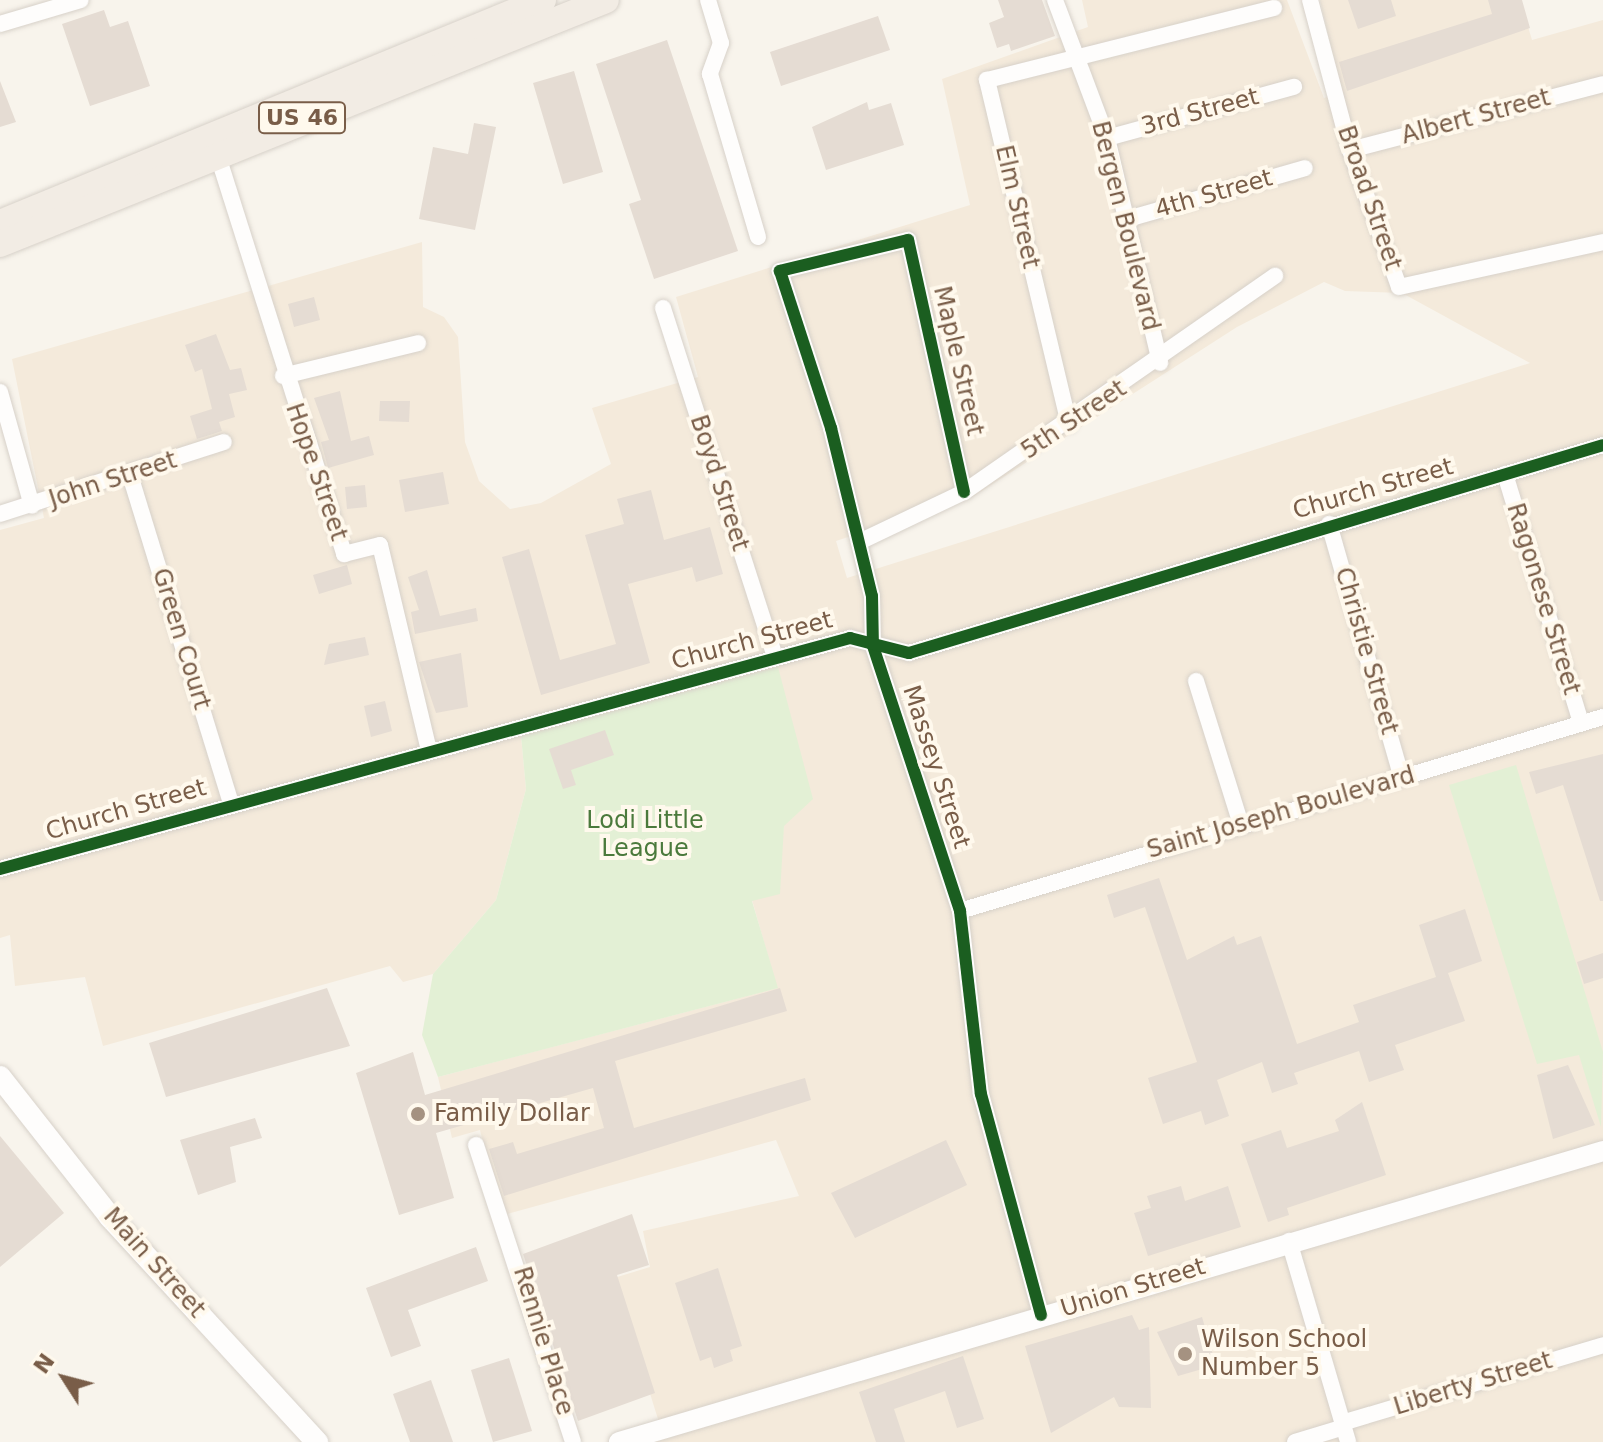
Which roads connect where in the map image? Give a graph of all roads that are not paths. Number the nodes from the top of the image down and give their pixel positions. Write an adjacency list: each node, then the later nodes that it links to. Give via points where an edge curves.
1 (81, 0): 8 (street)
2 (543, 0): 17 (highway, US 46)
3 (606, 0): 14 (highway, US 46)
4 (708, 0): 18 (street, via 721,43 710,74)
5 (1055, 0): 9 (street, Bergen Boulevard)
6 (1310, 0): 13 (street, Broad Street)
7 (1274, 8): 9 (street)
8 (0, 24)
9 (1076, 57): 12 (street, Bergen Boulevard); 28 (street, Elm Street, via 987,80)
10 (1603, 84): 13 (street, Albert Street)
11 (1294, 87): 12 (street, 3rd Street)
12 (1107, 138): 16 (street, Bergen Boulevard)
13 (1350, 150): 20 (street, Broad Street, via 1399,287)
14 (217, 153): 21 (highway, US 46); 26 (street, Hope Street)
15 (1305, 168): 16 (street, 4th Street)
16 (1124, 220): 25 (street, Bergen Boulevard)
17 (0, 223)
18 (758, 237)
19 (908, 240): 33 (street, Maple Street); 37 (street, Massey Street, via 780,271 831,428)
20 (1603, 242)
21 (0, 244)
22 (1275, 276): 25 (street, 5th Street)
23 (663, 308): 39 (street, Boyd Street)
24 (418, 343): 26 (street)
25 (1160, 363): 28 (street, 5th Street)
26 (283, 376): 43 (street, Hope Street, via 344,554 380,545)
27 (0, 392): 34 (street)
28 (1069, 424): 33 (street, 5th Street)
29 (224, 442): 32 (street, John Street)
30 (1603, 445): 31 (street, Church Street)
31 (1505, 474): 36 (street, Church Street); 42 (street, Ragonese Street)
32 (130, 475): 34 (street, John Street); 45 (street, Green Court)
33 (964, 492): 37 (street, 5th Street)
34 (32, 506): 35 (street, John Street)
35 (0, 514)
36 (1329, 524): 38 (street, Church Street, via 909,653); 44 (street, Christie Street)
37 (859, 542): 38 (street, Massey Street)
38 (873, 646): 39 (street, Church Street, via 850,638); 48 (street, Massey Street)
39 (775, 657): 43 (street, Church Street)
40 (1196, 681): 46 (street)
41 (1603, 717): 42 (street, Saint Joseph Boulevard)
42 (1581, 723): 44 (street, Saint Joseph Boulevard)
43 (429, 751): 45 (street, Church Street)
44 (1402, 778): 46 (street, Saint Joseph Boulevard)
45 (231, 803): 47 (street, Church Street)
46 (1241, 825): 48 (street, Saint Joseph Boulevard)
47 (0, 869)
48 (960, 911): 53 (street, Massey Street, via 981,1094)
49 (0, 1077): 56 (main road, Main Street, via 110,1217)
50 (476, 1145): 57 (street, Rennie Place, via 513,1239)
51 (1603, 1151): 52 (street, Union Street)
52 (1289, 1241): 53 (street, Union Street); 55 (street)
53 (1041, 1315): 58 (street, Union Street)
54 (1603, 1345): 55 (street, Liberty Street)
55 (1345, 1431): 59 (street, Liberty Street)
56 (317, 1442)
57 (573, 1442)
58 (619, 1442)
59 (1295, 1442)

